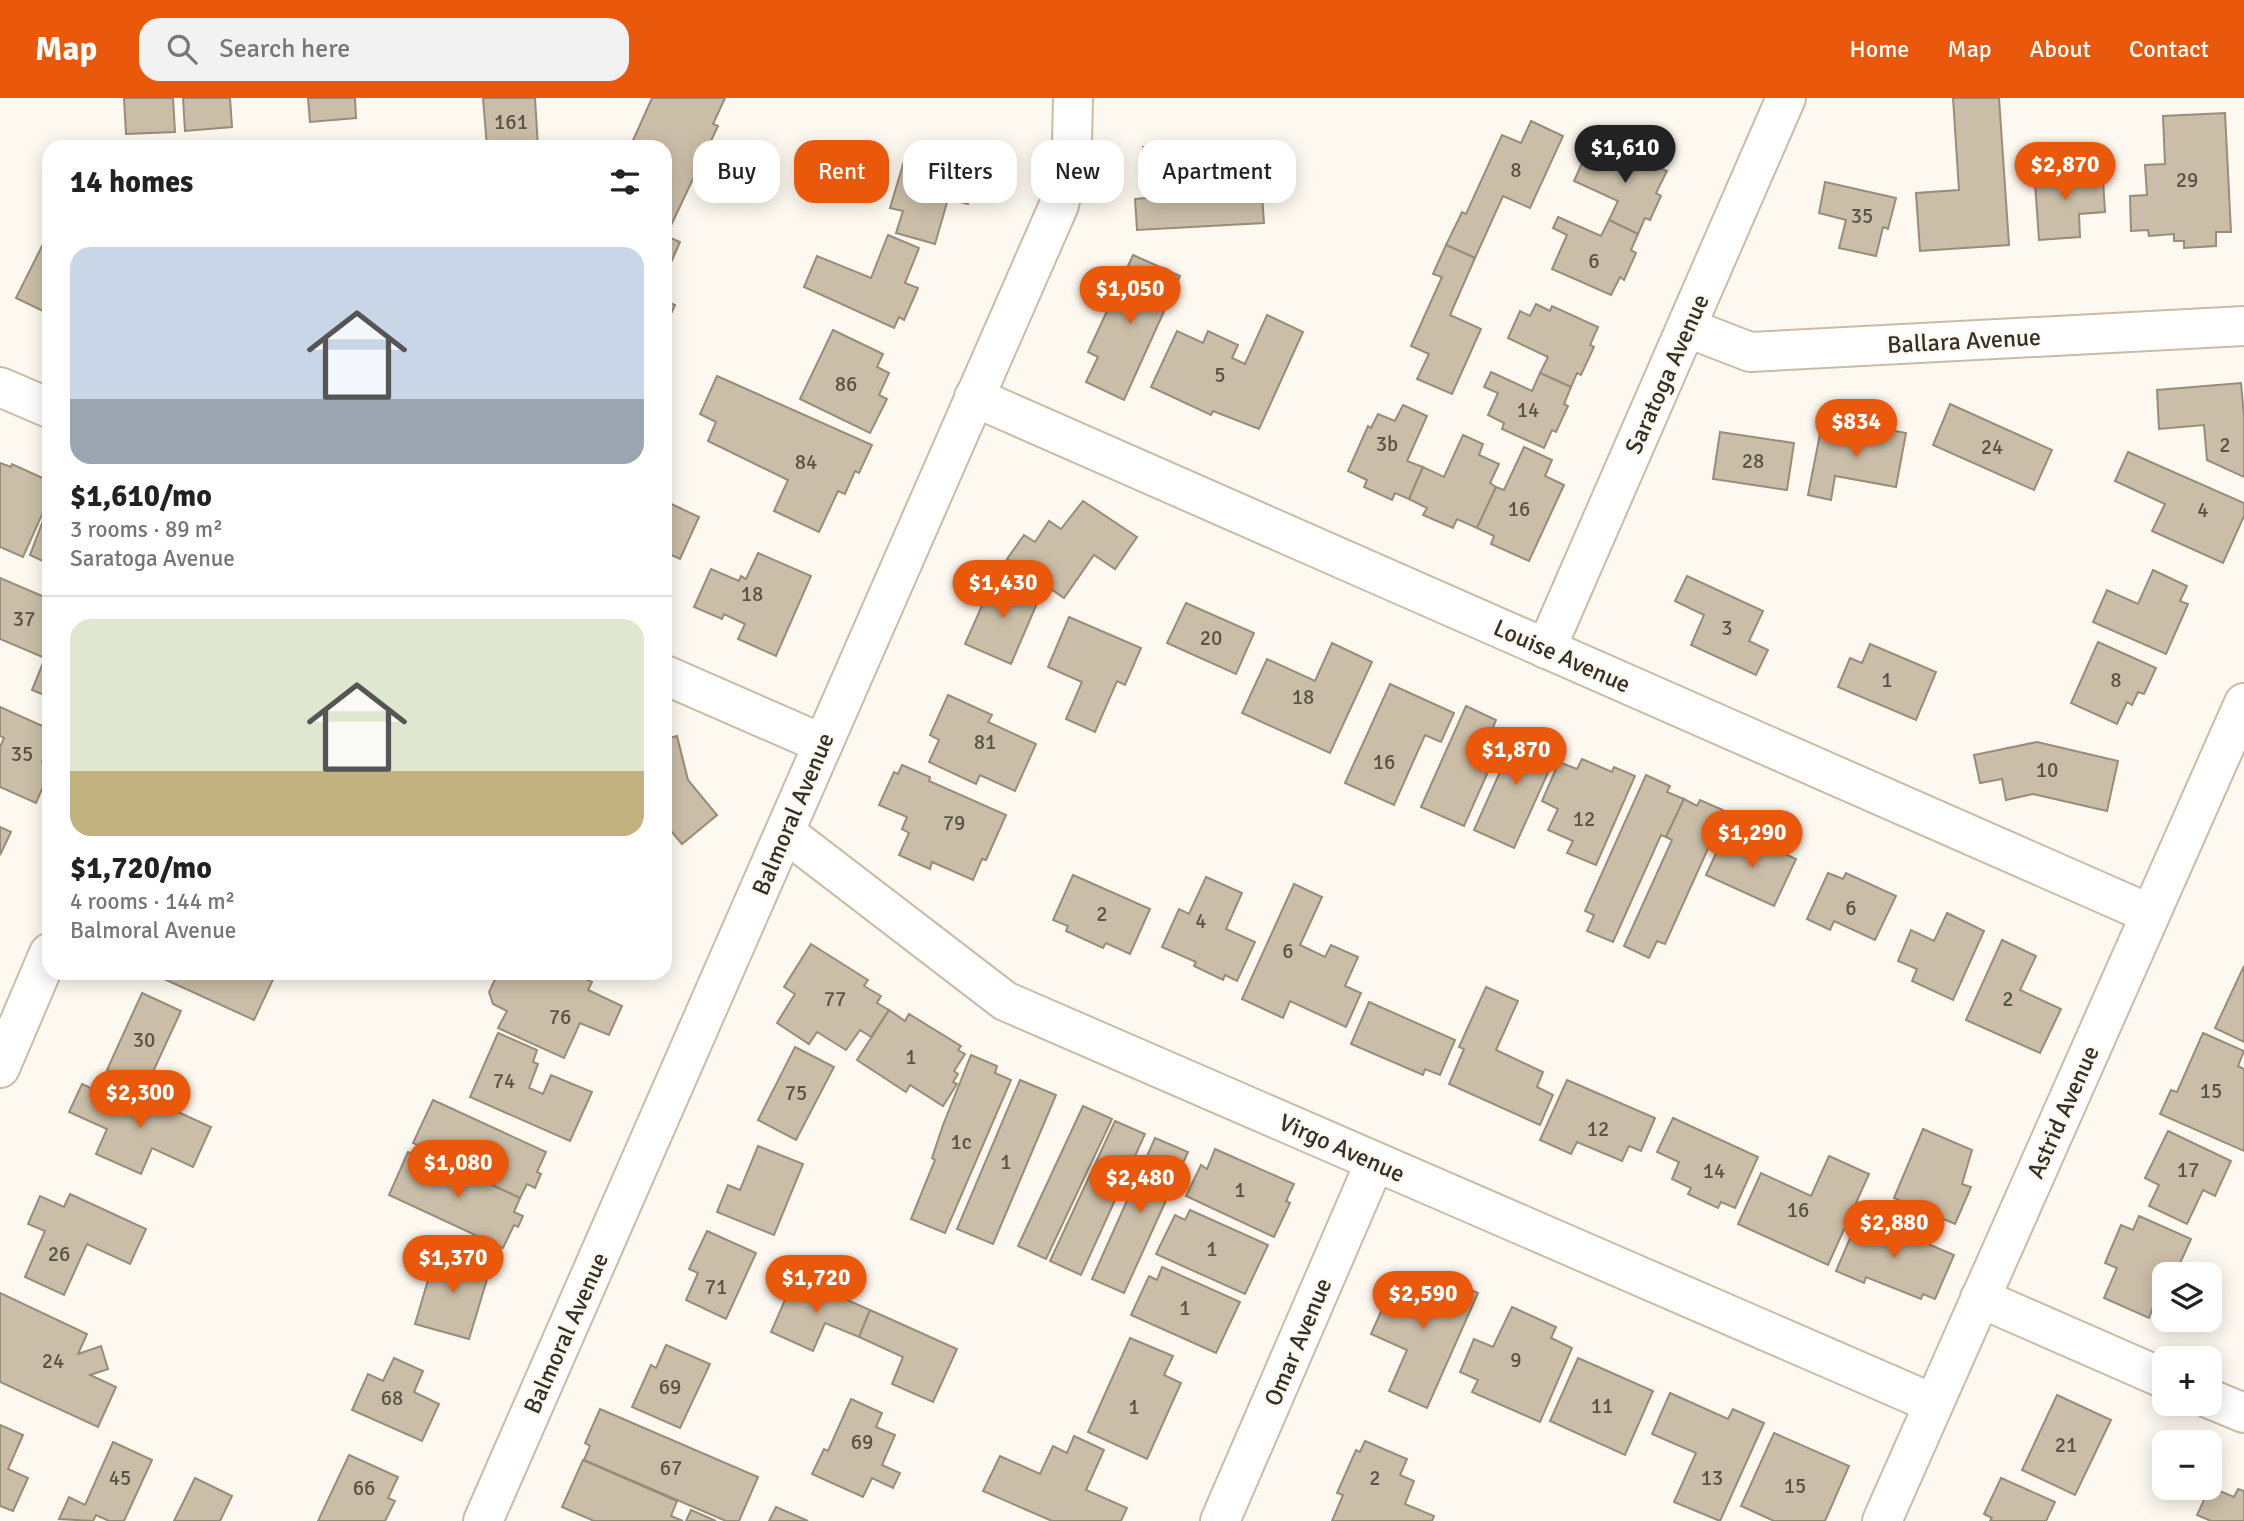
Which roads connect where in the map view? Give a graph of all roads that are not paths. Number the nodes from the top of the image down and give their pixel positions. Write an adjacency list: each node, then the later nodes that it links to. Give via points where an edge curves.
1 (1073, 98): 6 (street, Balmoral Avenue, via 1072,142 1059,205)
2 (1786, 98): 4 (street, Saratoga Avenue)
3 (2244, 326): 4 (street, Ballara Avenue, via 1750,352)
4 (1688, 328): 8 (street, Saratoga Avenue)
5 (0, 387): 7 (street)
6 (974, 397): 8 (street, Louise Avenue); 11 (street, Balmoral Avenue)
7 (42, 405)
8 (1546, 649): 13 (street, Louise Avenue)
9 (672, 678): 11 (street)
10 (2244, 703): 13 (street, Astrid Avenue)
11 (823, 744): 12 (street, Balmoral Avenue)
12 (786, 834): 16 (street, Virgo Avenue, via 1005,1001); 22 (street, Balmoral Avenue)
13 (2150, 914): 17 (street, Astrid Avenue)
14 (42, 969): 15 (street)
15 (0, 1068)
16 (1375, 1162): 19 (street, Virgo Avenue); 23 (street, Omar Avenue)
17 (1980, 1298): 18 (street); 19 (street, Astrid Avenue)
18 (2152, 1373)
19 (1932, 1403): 24 (street, Astrid Avenue)
20 (2222, 1404): 21 (street)
21 (2244, 1413)
22 (483, 1521)
23 (1220, 1521)
24 (1882, 1521)

